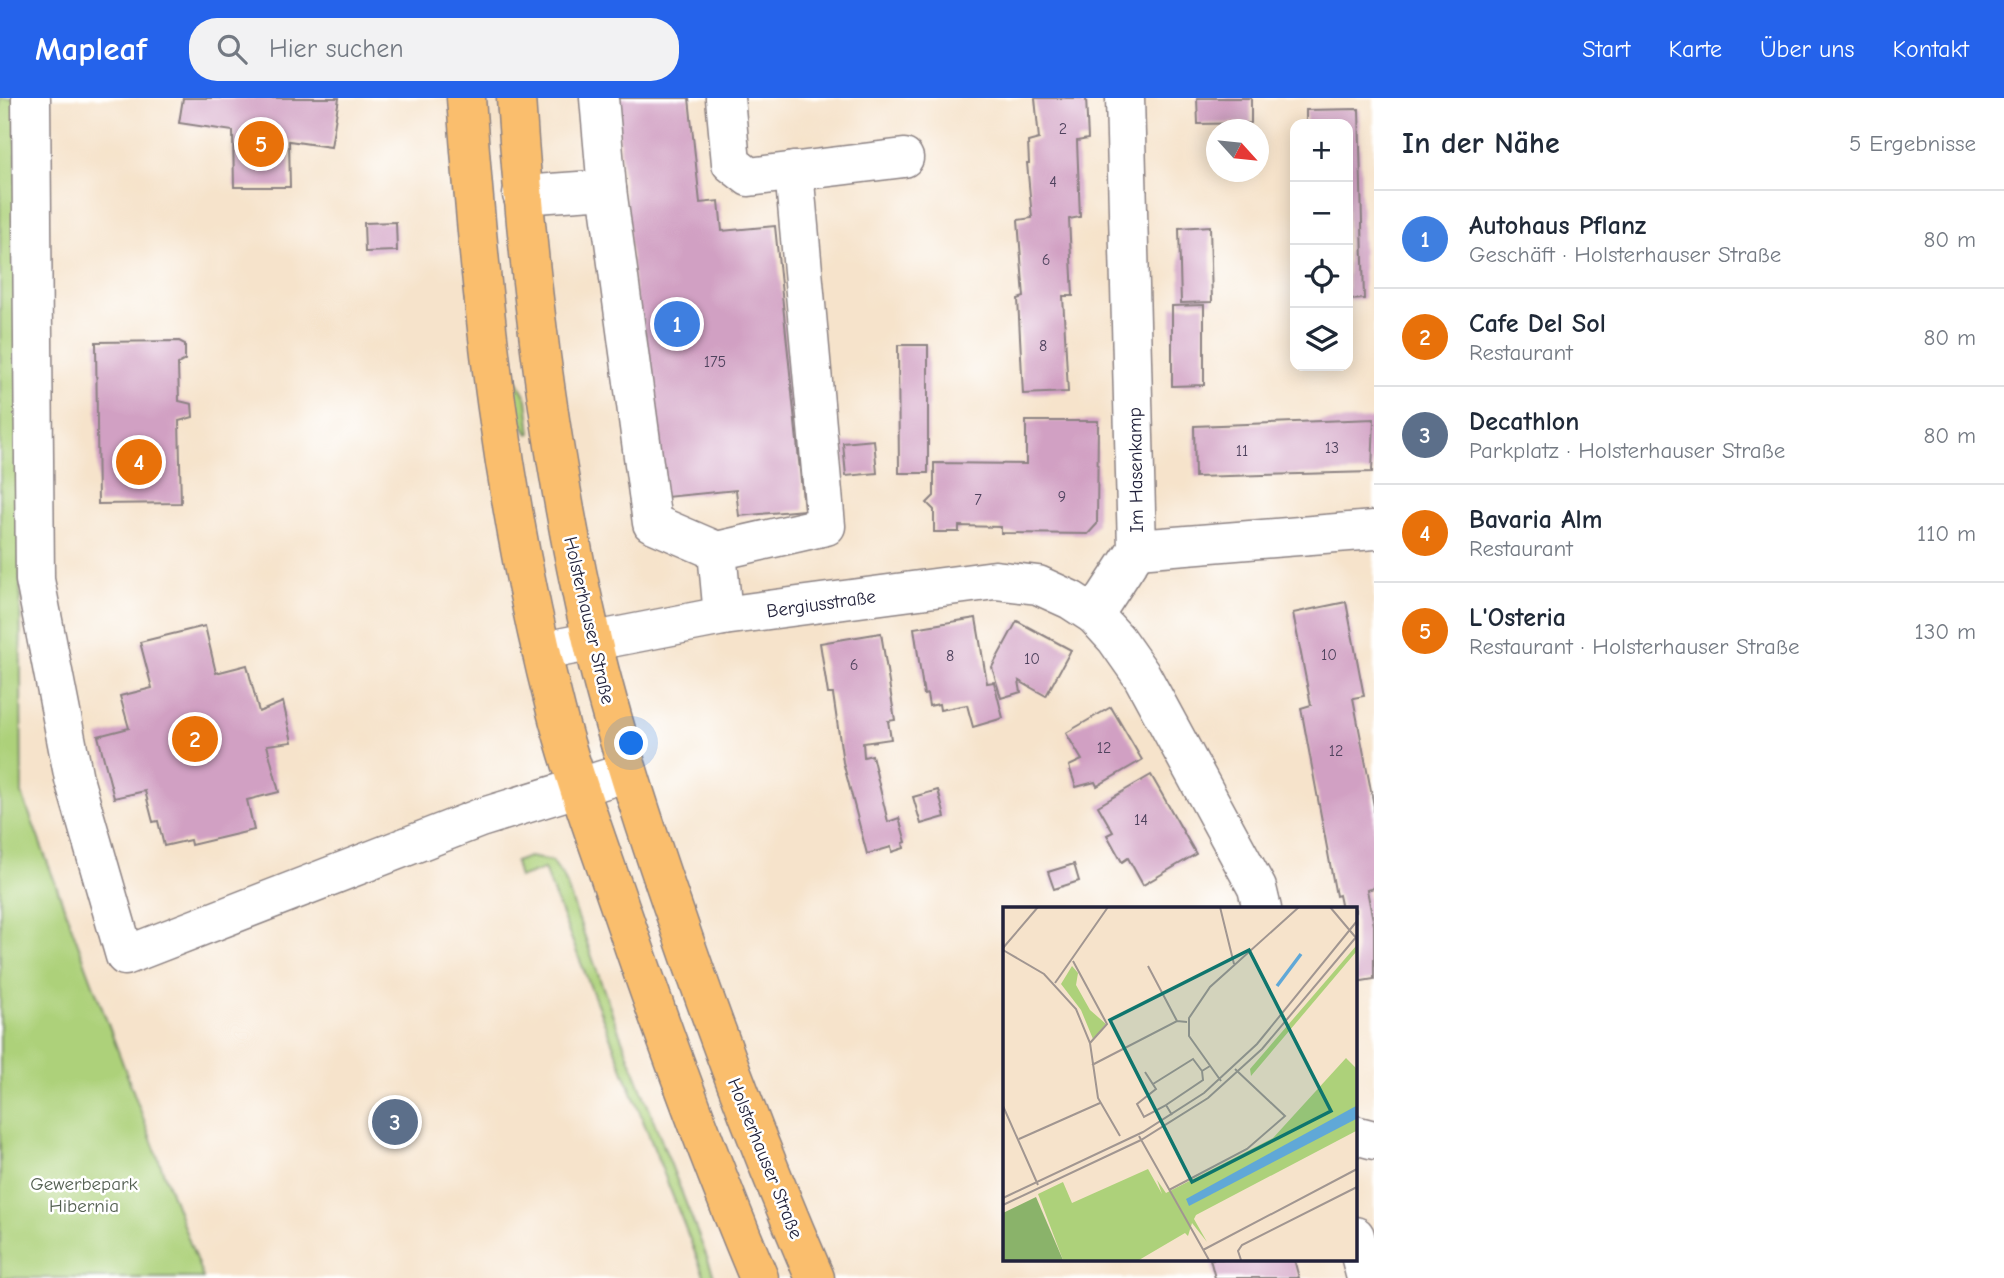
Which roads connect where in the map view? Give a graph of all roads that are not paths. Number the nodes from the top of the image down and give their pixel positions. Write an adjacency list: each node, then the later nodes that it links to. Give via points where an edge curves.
1 (31, 98): 19 (street, via 35,580 74,779 125,956 481,818)
2 (466, 98): 17 (main road, via 497,422)
3 (516, 98): 10 (main road, Holsterhauser Straße)
4 (599, 98): 9 (street)
5 (725, 98): 8 (street, via 731,163 749,177)
6 (1125, 98): 12 (street, Im Hasenkamp)
7 (904, 158): 8 (street)
8 (794, 171): 13 (street, via 826,526)
9 (607, 188): 10 (street); 13 (street, via 652,523)
10 (522, 195): 16 (main road, Holsterhauser Straße, via 539,360 559,486)
11 (1374, 530): 12 (street)
12 (1137, 549): 14 (street, Im Hasenkamp)
13 (717, 551): 15 (street)
14 (1094, 615): 15 (street, Bergiusstraße, via 1038,585 995,580); 20 (street, via 1142,676 1256,888)
15 (723, 616): 16 (street, Bergiusstraße)
16 (592, 641): 17 (street, Bergiusstraße); 18 (main road, Holsterhauser Straße)
17 (543, 651): 19 (main road)
18 (628, 772): 19 (street); 25 (main road, Holsterhauser Straße, via 707,1007)
19 (579, 786): 24 (main road, via 660,1024)
20 (1261, 907)
21 (1356, 1135): 22 (street)
22 (1374, 1140)
23 (1356, 1240): 26 (street)
24 (759, 1278)
25 (815, 1278)
26 (1366, 1278)

